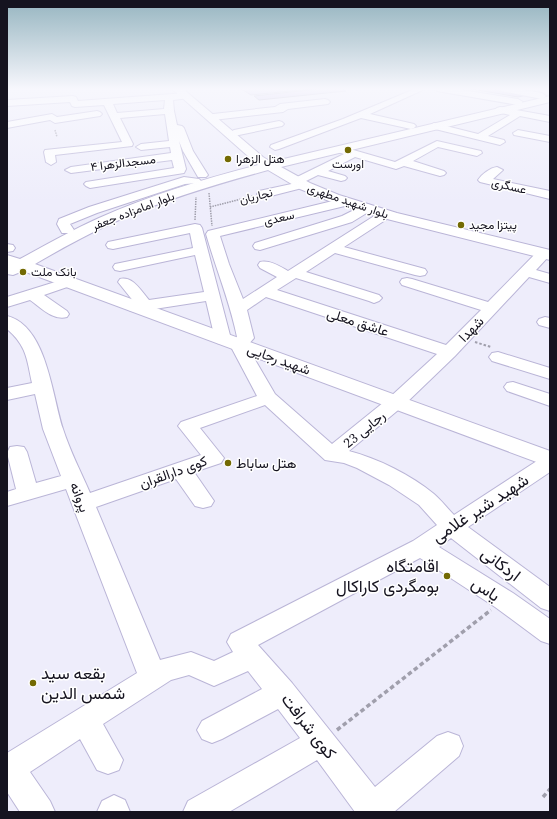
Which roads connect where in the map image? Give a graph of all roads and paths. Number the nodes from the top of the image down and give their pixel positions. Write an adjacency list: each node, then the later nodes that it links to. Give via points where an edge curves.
1 (120, 126): 15 (street)
2 (172, 126): 26 (street)
3 (178, 126): 48 (street)
4 (217, 126): 33 (main road, بلوار شهید مطهری)
5 (225, 126): 20 (main road, بلوار شهید مطهری)
6 (268, 126): 20 (street)
7 (333, 126): 22 (street)
8 (374, 126): 19 (street)
9 (390, 126): 19 (street)
10 (427, 126): 19 (main road)
11 (433, 126): 19 (main road)
12 (434, 126): 28 (street)
13 (499, 126): 28 (street)
14 (68, 128): 24 (street)
15 (122, 129): 17 (street); 27 (street, via 128,144 112,148)
16 (32, 130): 18 (street)
17 (111, 130)
18 (7, 132)
19 (405, 132): 31 (main road)
20 (234, 133): 33 (main road, بلوار شهید مطهری)
21 (518, 133): 23 (street)
22 (303, 138): 30 (street); 31 (street)
23 (550, 139)
24 (58, 140): 27 (street); 36 (street)
25 (500, 142): 28 (street)
26 (174, 143): 29 (street); 35 (street)
27 (87, 144): 39 (street)
28 (477, 145): 37 (street, via 440,145)
29 (141, 147)
30 (275, 147)
31 (334, 147): 34 (street); 38 (main road)
32 (378, 149): 34 (street, نجاریان)
33 (244, 154): 38 (main road, بلوار امامزاده جعفر); 38 (main road, بلوار شهید مطهری); 38 (main road, via 271,154); 48 (main road, بلوار امامزاده جعفر)
34 (358, 155): 37 (street, via 396,166); 43 (street, نجاریان)
35 (176, 156): 39 (street, مسجدالزهرا ۴); 42 (street)
36 (50, 157)
37 (403, 162): 44 (street)
38 (277, 164): 46 (main road, بلوار شهید مطهری); 48 (main road, بلوار امامزاده جعفر)
39 (98, 166): 40 (street, مسجدالزهرا ۴)
40 (71, 170)
41 (497, 170): 50 (street, عسگری, via 484,180)
42 (180, 171): 47 (street); 48 (street)
43 (318, 171): 45 (street); 46 (street, نجاریان)
44 (440, 173)
45 (341, 178)
46 (301, 182): 49 (street, نجاریان); 51 (main road, بلوار شهید مطهری); 62 (main road, بلوار شهید مطهری, via 364,204)
47 (90, 184)
48 (196, 184): 53 (path, via 209,190); 56 (path); 63 (main road, بلوار امامزاده جعفر); 63 (main road, بلوار امامزاده جعفر, via 97,216 67,230)
49 (263, 194): 52 (street); 53 (path, نجاریان)
50 (550, 195)
51 (345, 202): 54 (main road, بلوار شهید مطهری); 57 (street, سعدی)
52 (280, 204)
53 (210, 207): 57 (path)
54 (366, 208): 55 (main road, بلوار شهید مطهری); 59 (street, via 348,219)
55 (386, 214): 60 (street); 62 (main road, بلوار شهید مطهری)
56 (195, 228): 58 (street); 61 (street)
57 (213, 234): 79 (street)
58 (113, 245)
59 (260, 246)
60 (334, 248): 66 (street); 68 (street)
61 (201, 250): 65 (street); 75 (street)
62 (548, 251): 67 (street, شهدا)
63 (16, 260): 70 (main road, شهید رجایی)
64 (265, 265): 68 (street)
65 (120, 267)
66 (420, 272)
67 (526, 272): 69 (street); 80 (street, شهدا)
68 (292, 275): 73 (street); 76 (street)
69 (550, 279)
70 (68, 282): 74 (street); 78 (main road, شهید رجایی)
71 (125, 282): 78 (street)
72 (407, 282): 80 (street)
73 (266, 292): 79 (street); 85 (street, عاشق معلی)
74 (32, 294): 77 (street); 81 (street)
75 (213, 295): 78 (street); 84 (street)
76 (374, 298)
77 (7, 302)
78 (140, 306): 84 (main road, شهید رجایی)
79 (239, 308): 84 (street, via 246,338)
80 (492, 308): 83 (street, شهدا)
81 (61, 314)
82 (7, 321): 88 (street, پروانه, via 24,335 33,350)
83 (463, 338): 85 (street, شهدا); 86 (path, via 504,351)
84 (231, 342): 91 (street); 93 (main road, شهید رجایی)
85 (449, 352): 93 (street, شهدا)
86 (498, 357): 87 (street)
87 (550, 374)
88 (42, 387): 90 (street); 99 (street, پروانه, via 53,429)
89 (514, 387): 92 (street)
90 (7, 394)
91 (268, 398): 95 (street); 98 (street, کوی دارالقران, via 188,426 214,458)
92 (550, 400)
93 (396, 402): 95 (street, رجایی 23); 96 (main road, شهید رجایی)
94 (17, 452): 100 (street)
95 (332, 455): 104 (street, اردکانی, via 364,463 397,480 427,500)
96 (550, 459)
97 (550, 462): 104 (street, شهید شیر غلامی)
98 (181, 470): 102 (street); 103 (street, کوی دارالقران)
99 (74, 480): 100 (street); 103 (street, پروانه)
100 (28, 493): 101 (street)
101 (7, 498)
102 (203, 501)
103 (82, 504): 110 (street, پروانه)
104 (451, 526): 105 (street, شهید شیر غلامی); 107 (street, اردکانی)
105 (421, 547): 106 (street, یاس); 109 (street, شهید شیر غلامی)
106 (504, 600): 108 (street, یاس); 114 (path)
107 (550, 601)
108 (550, 633)
109 (246, 649): 110 (street, شهید شیر غلامی, via 214,674 191,663); 111 (street, کوی شرافت)
110 (153, 676): 112 (street, شهید شیر غلامی)
111 (282, 692): 113 (street); 114 (street, کوی شرافت)
112 (85, 720): 116 (street); 117 (street, شهید شیر غلامی)
113 (212, 730)
114 (321, 742): 120 (street, کوی شرافت); 122 (street)
115 (448, 746): 120 (street)
116 (108, 760)
117 (8, 769): 121 (street)
118 (550, 789): 119 (path)
119 (543, 797)
120 (374, 810)
121 (39, 812)
122 (199, 812)

